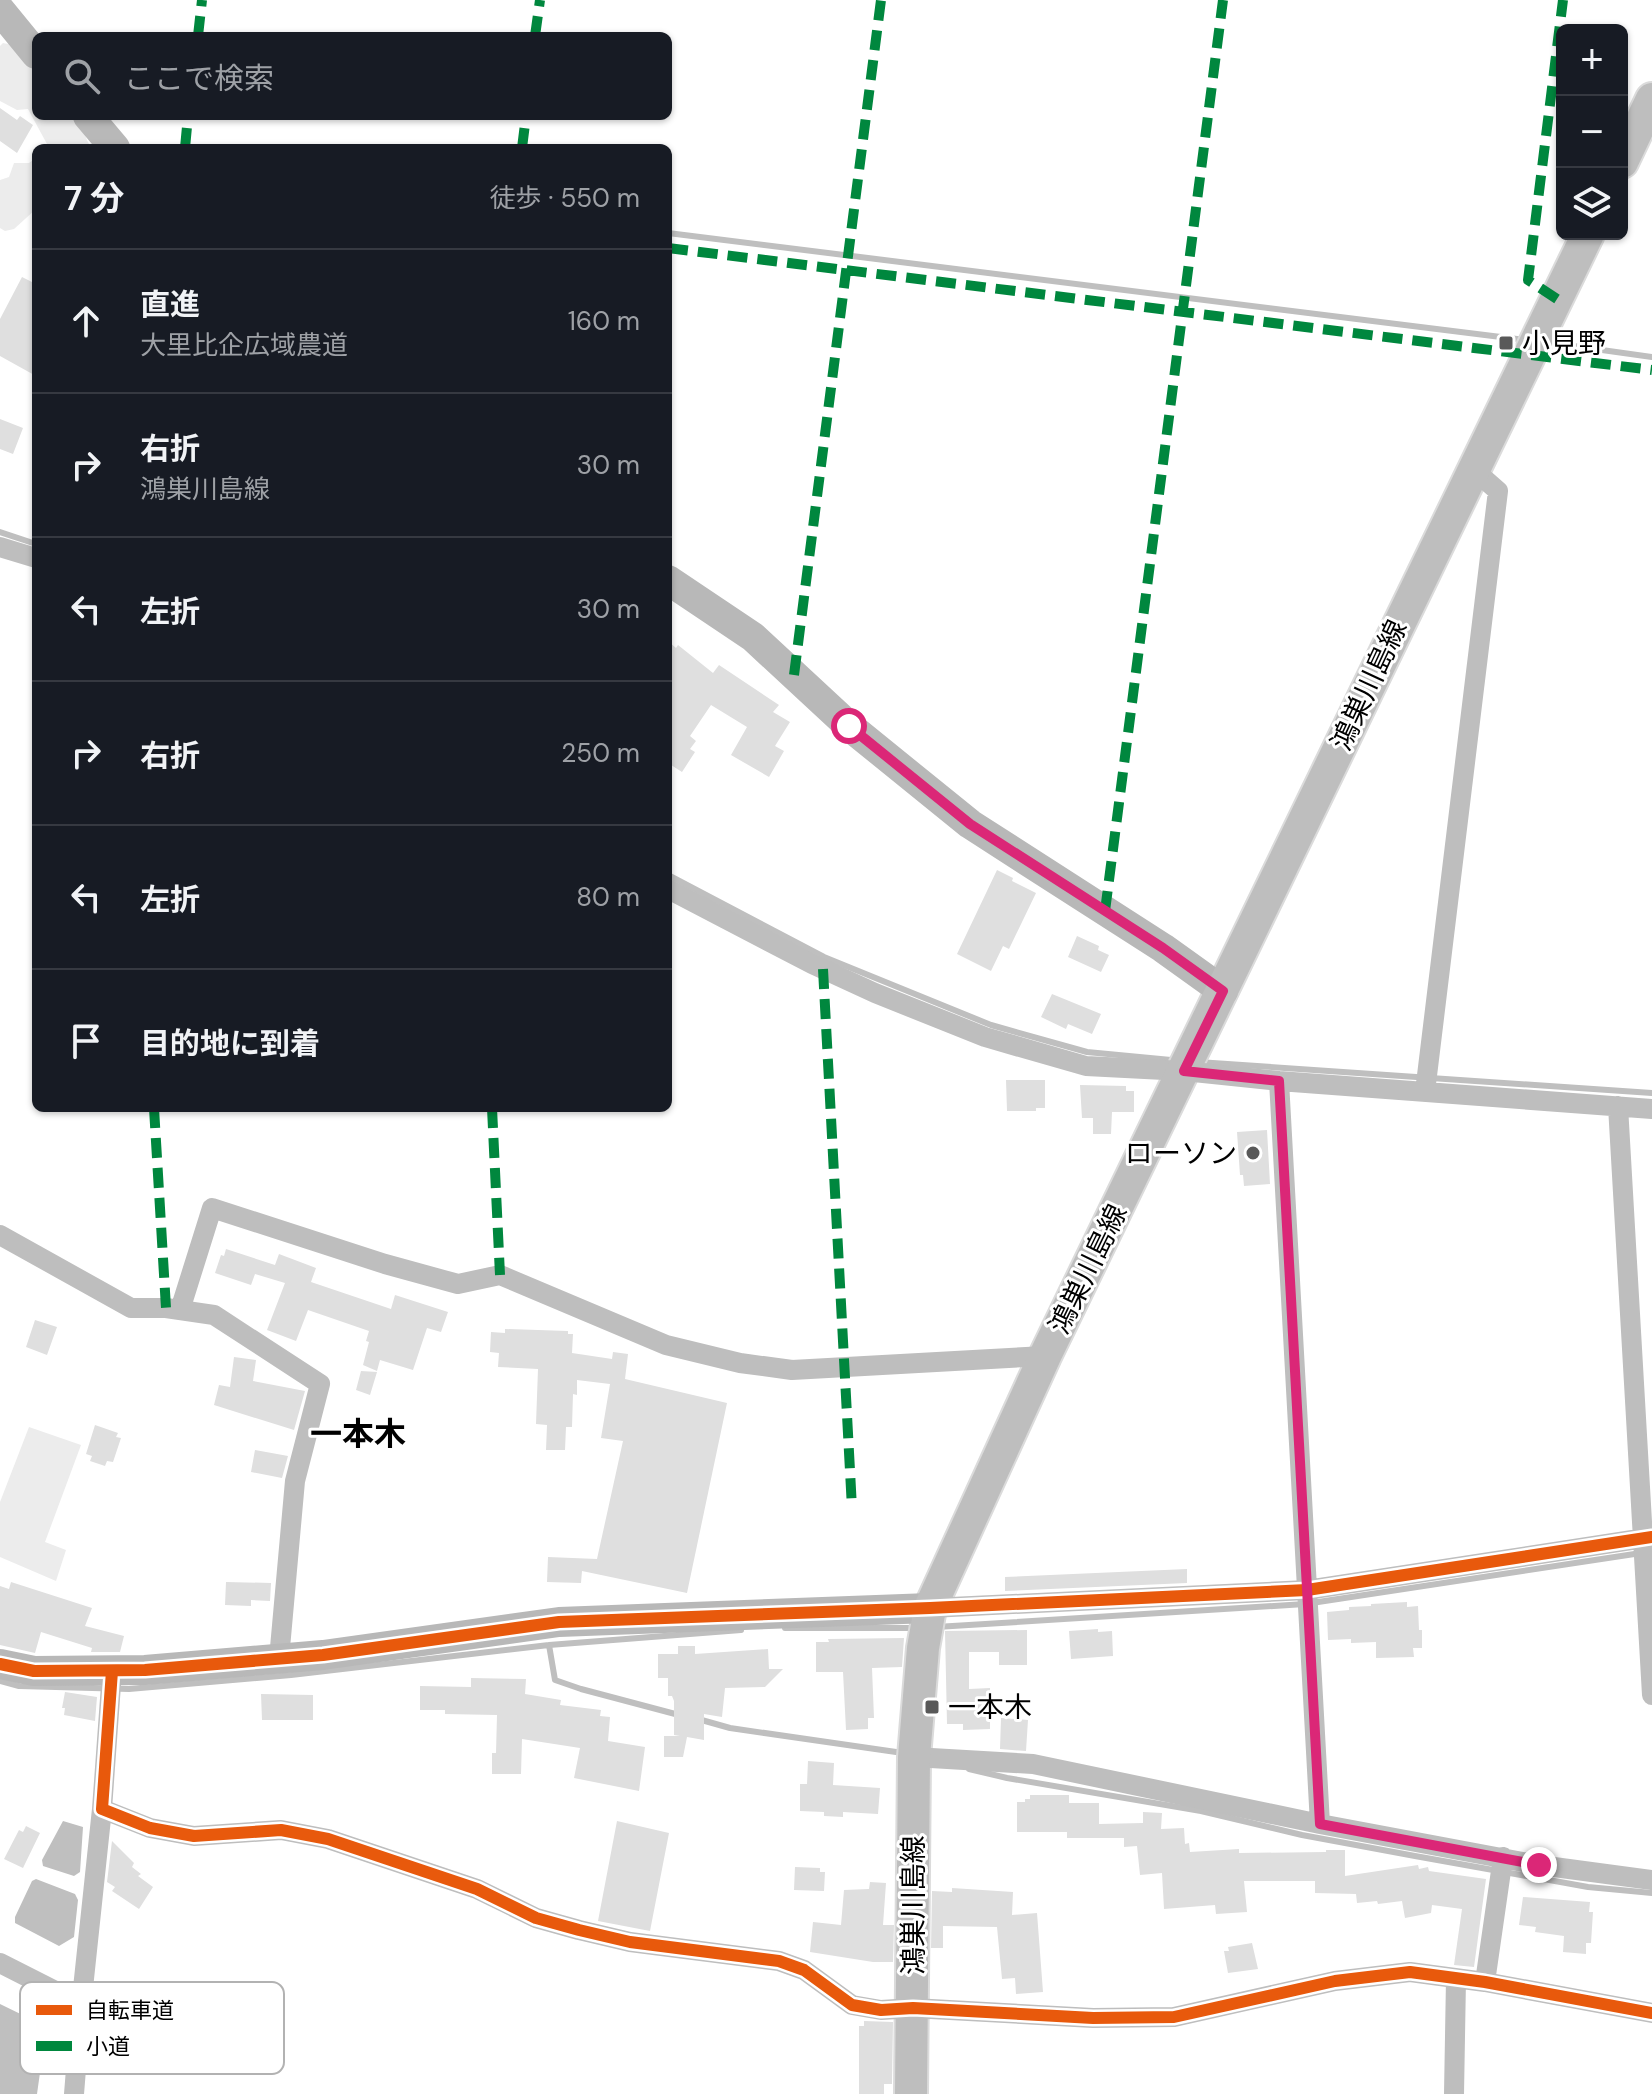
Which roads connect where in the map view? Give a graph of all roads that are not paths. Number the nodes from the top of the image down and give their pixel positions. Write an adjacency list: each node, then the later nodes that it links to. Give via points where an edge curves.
1 (0, 10): 2 (street)
2 (32, 49)
3 (1652, 99): 6 (main road)
4 (91, 120): 5 (street)
5 (112, 144)
6 (1628, 149)
7 (1585, 240): 8 (main road, 鴻巣川島線)
8 (1473, 469): 13 (main road, 鴻巣川島線); 16 (street, via 1498,491)
9 (0, 547): 10 (street)
10 (32, 557)
11 (672, 583): 13 (street, via 753,637 849,726 970,824)
12 (672, 891): 14 (street, via 812,964 985,1037 1086,1066)
13 (1223, 991): 14 (main road, 鴻巣川島線)
14 (1184, 1071): 15 (street); 21 (main road, 鴻巣川島線)
15 (1279, 1081): 16 (street); 23 (street)
16 (1425, 1092): 17 (street)
17 (1618, 1106): 18 (street); 22 (street)
18 (1652, 1109)
19 (0, 1235): 20 (street, via 131,1308)
20 (180, 1310): 21 (street, via 212,1208 458,1284 500,1275 666,1345 740,1363 792,1370); 25 (street, via 214,1315 320,1384 295,1481)
21 (1045, 1356): 24 (main road, 鴻巣川島線)
22 (1648, 1538): 23 (street); 28 (street)
23 (1307, 1590): 24 (street); 31 (street)
24 (930, 1608): 25 (street, via 559,1622); 29 (main road, 鴻巣川島線)
25 (279, 1659): 27 (street)
26 (0, 1664): 27 (street, via 34,1671)
27 (112, 1671): 30 (street)
28 (1652, 1695)
29 (914, 1757): 31 (street, via 1033,1764); 39 (main road, 鴻巣川島線)
30 (102, 1809): 37 (street); 39 (street, via 150,1828 194,1836 281,1830 328,1839 477,1889 536,1918 630,1942 779,1961 804,1970 852,2005)
31 (1320, 1824): 32 (street)
32 (1503, 1857): 33 (street); 38 (street)
33 (1652, 1880)
34 (0, 1963): 36 (street)
35 (1456, 1979): 38 (street); 39 (street, via 1410,1972 1335,1981 1174,2017); 44 (street)
36 (38, 1982)
37 (84, 1982)
38 (1485, 1982): 40 (street)
39 (913, 2008): 43 (main road, 鴻巣川島線)
40 (1652, 2013)
41 (76, 2074): 42 (street)
42 (74, 2094)
43 (911, 2094)
44 (1454, 2094)

